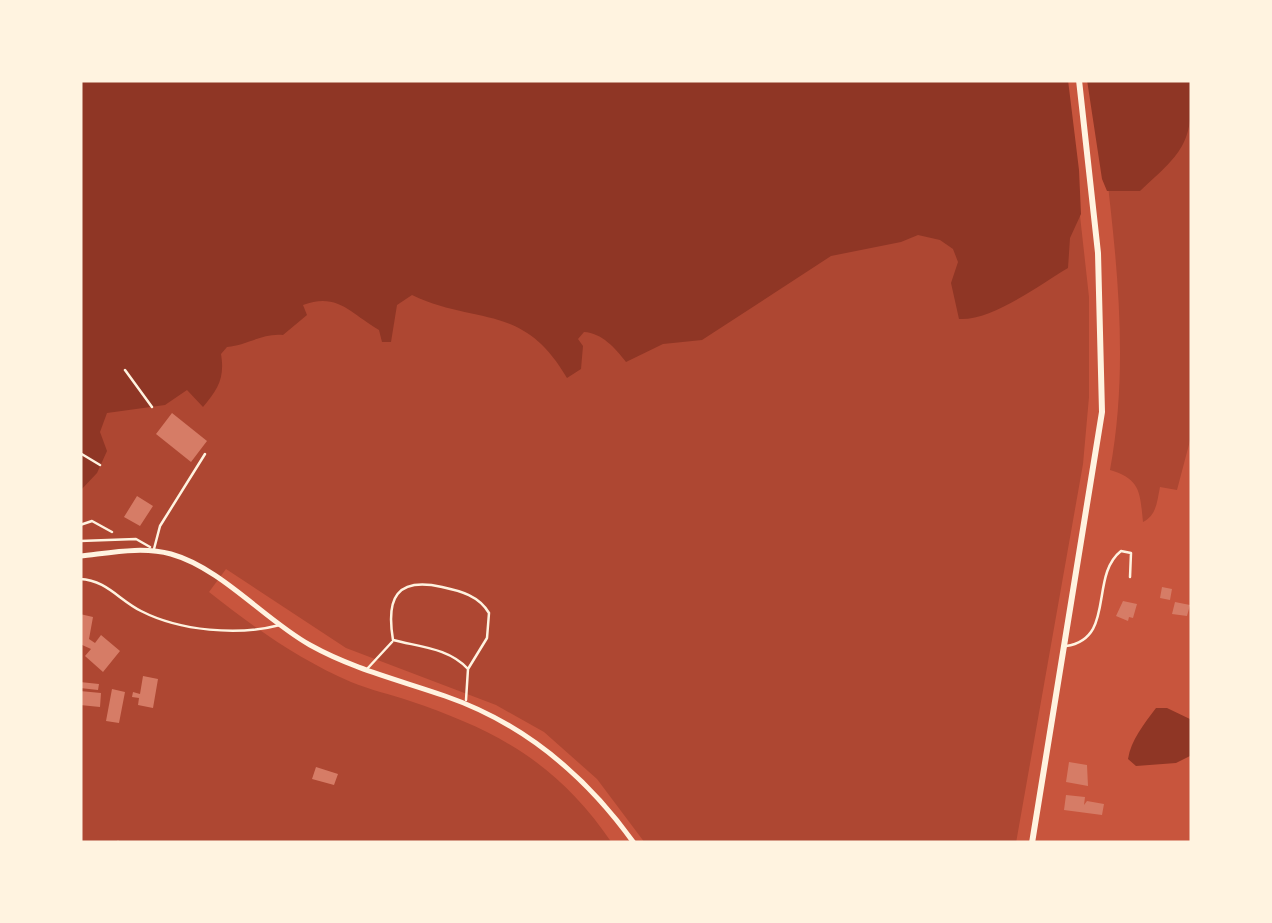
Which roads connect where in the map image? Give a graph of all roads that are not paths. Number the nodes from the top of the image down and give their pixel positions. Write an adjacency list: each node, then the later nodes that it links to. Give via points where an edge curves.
1 (1080, 80): 10 (street, via 1101,310 1102,412)
2 (205, 454): 4 (lane, via 160,526)
3 (80, 541): 4 (lane, via 136,539)
4 (154, 551): 5 (street); 8 (street, via 200,567)
5 (80, 556)
6 (1130, 577): 10 (lane, via 1131,553 1122,551 1108,566 1089,637)
7 (80, 580): 8 (lane, via 98,582 140,611 174,622 234,631)
8 (281, 625): 12 (street)
9 (393, 640): 11 (lane, via 444,652); 11 (lane, via 394,598 410,584 471,595 490,613 490,626); 12 (lane)
10 (1065, 646): 15 (street)
11 (468, 669): 13 (lane)
12 (366, 670): 13 (street)
13 (465, 704): 14 (street, via 550,754 592,791)
14 (634, 843)
15 (1032, 843)

